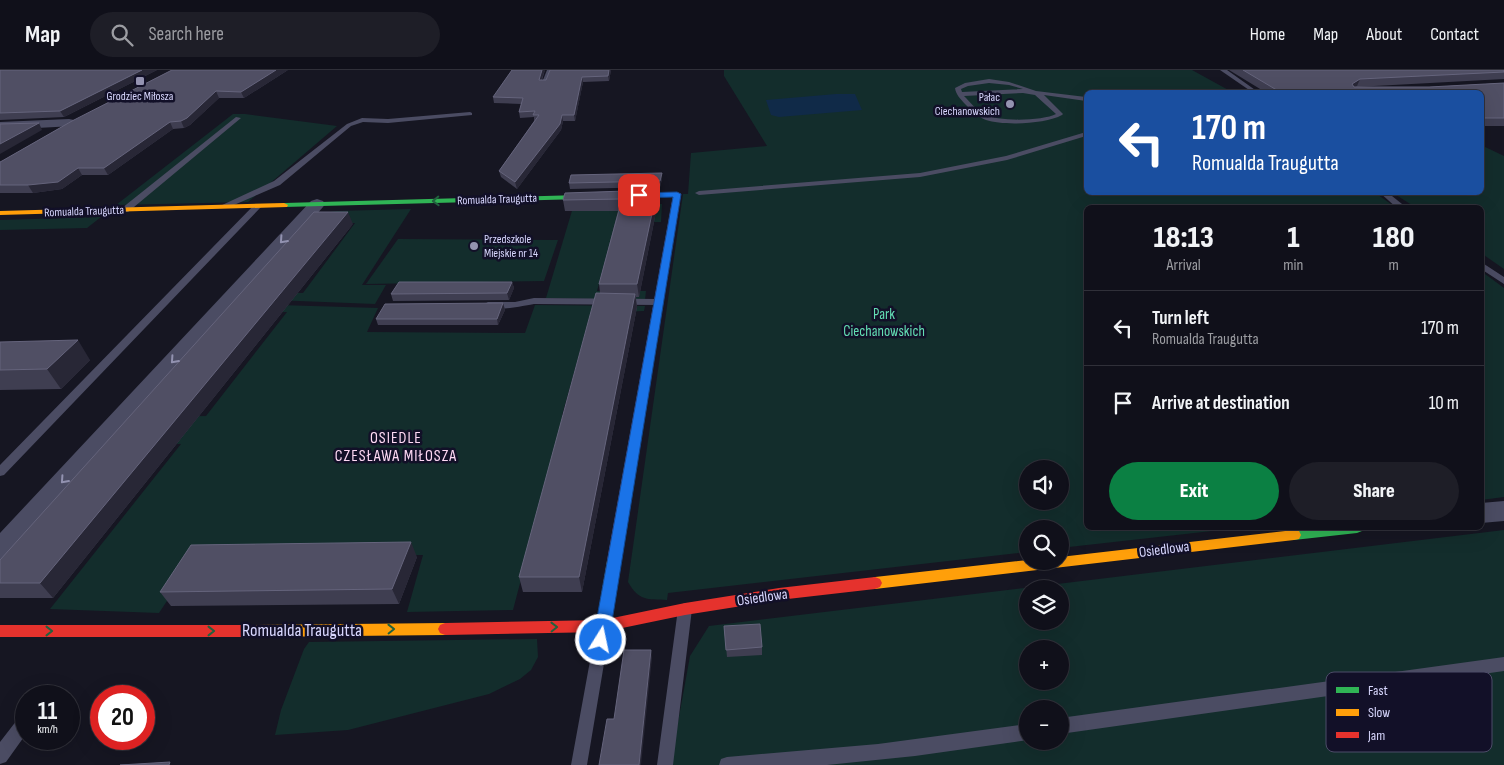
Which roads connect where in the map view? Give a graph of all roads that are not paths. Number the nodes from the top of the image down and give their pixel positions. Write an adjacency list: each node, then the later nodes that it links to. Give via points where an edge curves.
1 (550, 70): 3 (lane)
2 (1223, 70): 4 (lane)
3 (543, 84)
4 (1252, 90)
5 (959, 94): 6 (lane, via 1005,90); 6 (lane, via 958,88 967,84 989,81 1023,86); 6 (lane, via 992,120 1053,118 1060,114)
6 (1038, 94): 7 (lane)
7 (1084, 99)
8 (470, 114): 19 (lane, via 362,120 349,125 277,183)
9 (238, 118): 20 (lane)
10 (73, 121): 11 (street); 13 (street)
11 (0, 126)
12 (1084, 135): 14 (lane, via 1007,158 920,175)
13 (46, 136)
14 (699, 193)
15 (1386, 195): 17 (lane)
16 (317, 204): 18 (street, Romualda Traugutta); 24 (street, Romualda Traugutta, one-way to 16, via 677,194); 30 (street, one-way to 30)
17 (1399, 205)
18 (258, 206): 19 (street, Romualda Traugutta); 26 (lane)
19 (220, 207): 20 (street, Romualda Traugutta)
20 (125, 210): 21 (street, Romualda Traugutta)
21 (0, 213)
22 (1484, 267): 23 (lane)
23 (1504, 281)
24 (659, 302): 25 (lane, via 534,301 515,305); 32 (street)
25 (476, 305)
26 (0, 472)
27 (1504, 511): 28 (street)
28 (1484, 514)
29 (1340, 530): 31 (street, Osiedlowa, via 779,594)
30 (0, 551)
31 (685, 608): 32 (street, Osiedlowa); 42 (lane)
32 (603, 626): 33 (street, Romualda Traugutta, one-way to 32, via 310,631); 41 (lane)
33 (0, 631)
34 (1504, 664): 35 (lane)
35 (1447, 672)
36 (1326, 689): 37 (lane)
37 (1069, 725)
38 (1019, 733): 43 (lane, via 832,757)
39 (15, 735): 40 (lane)
40 (0, 756)
41 (579, 765)
42 (665, 765)
43 (727, 765)

